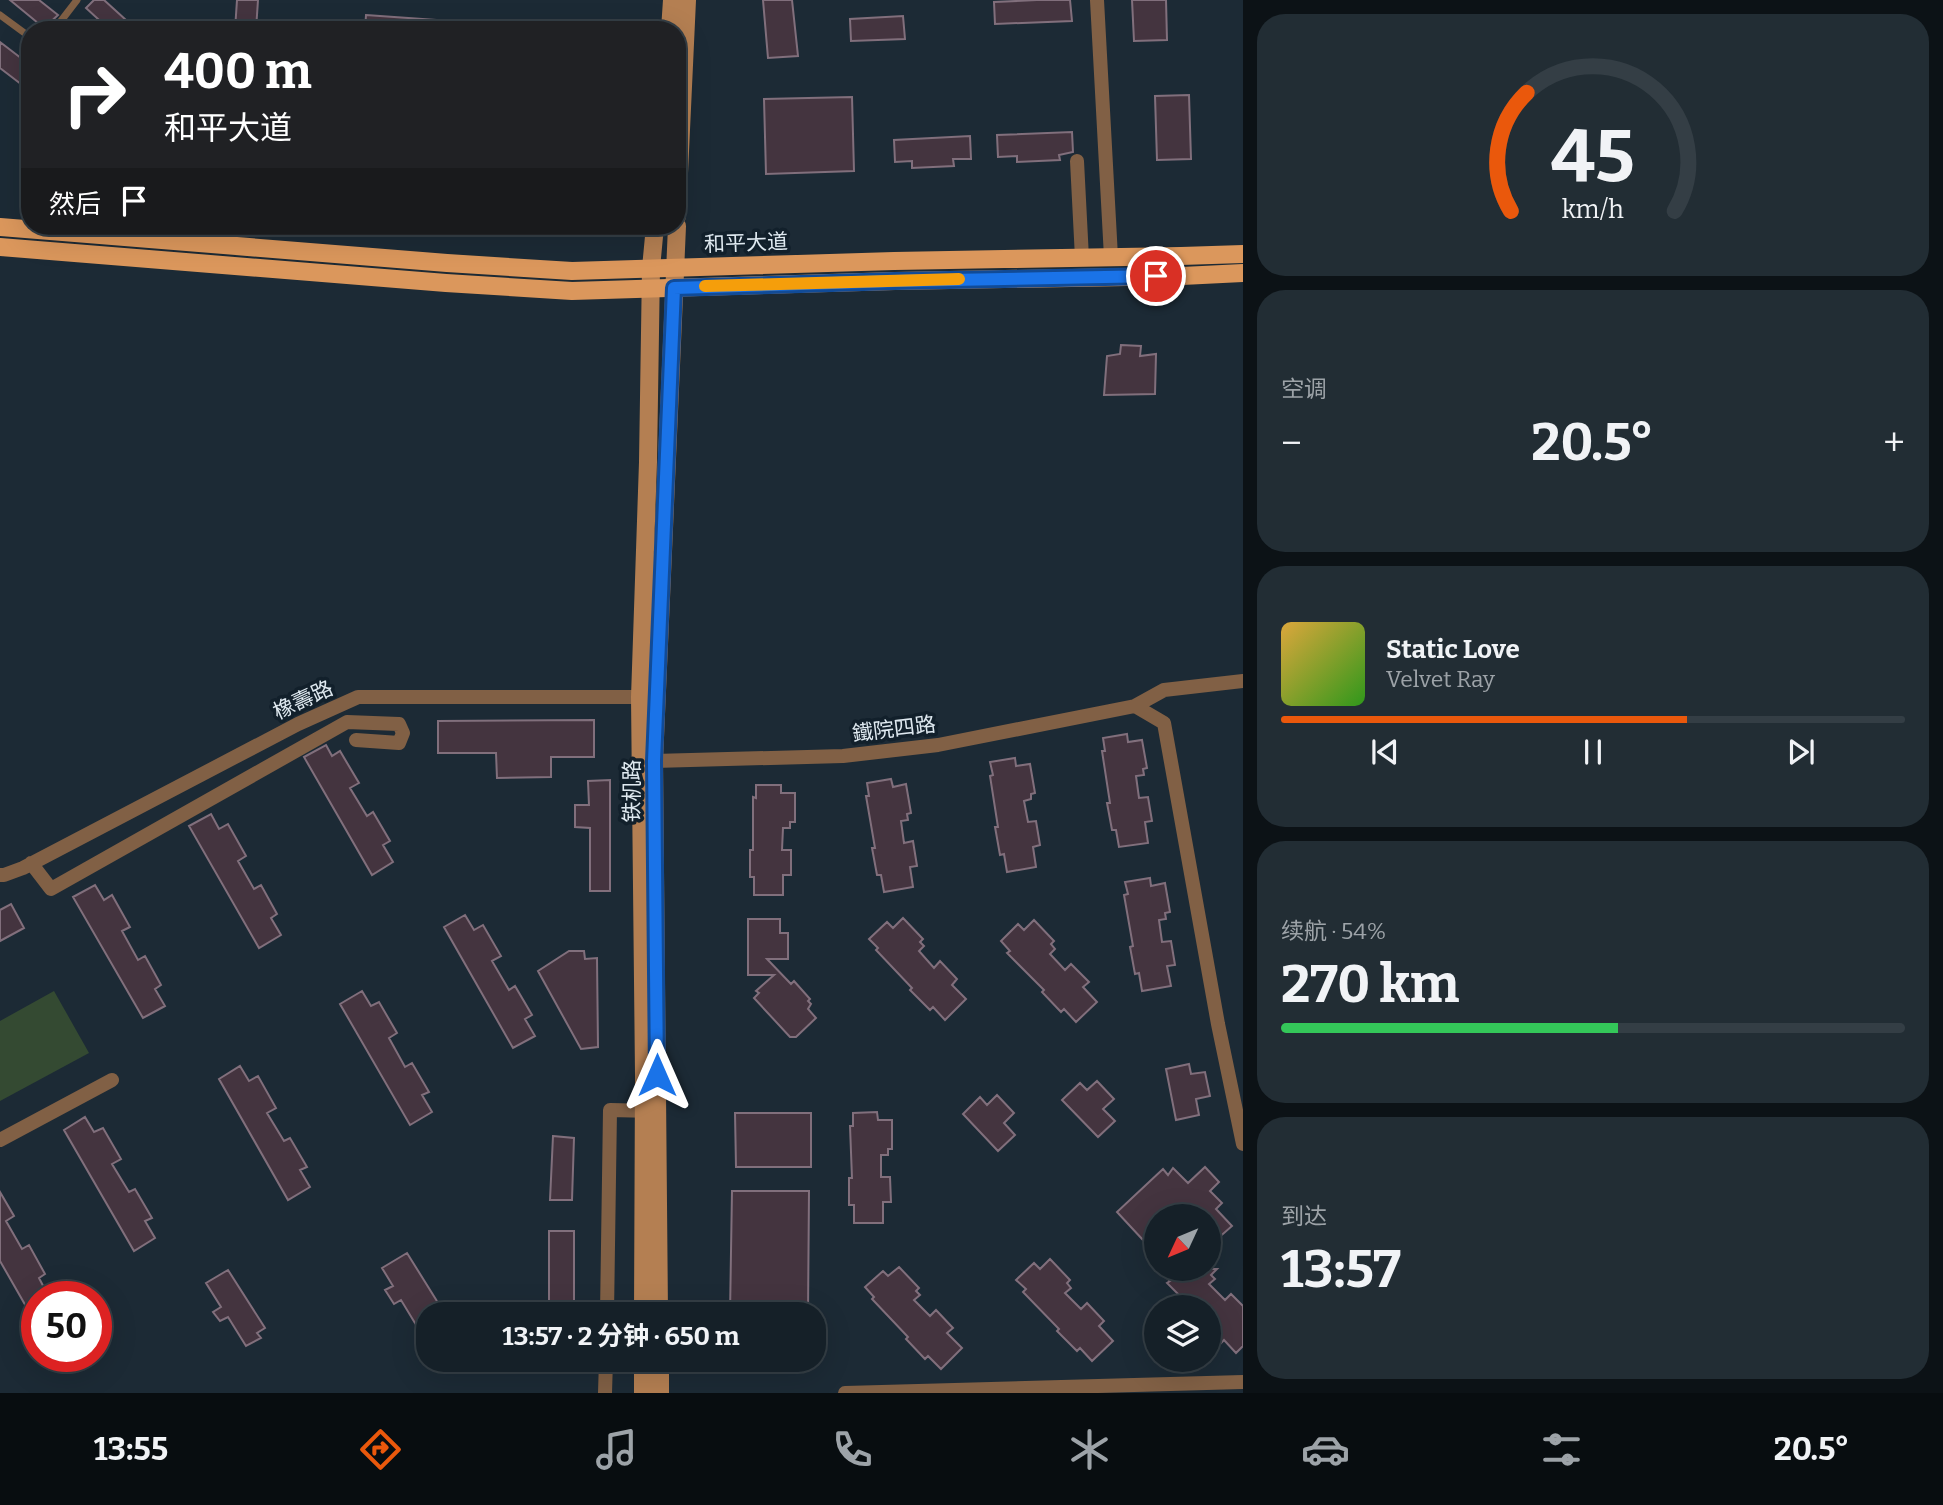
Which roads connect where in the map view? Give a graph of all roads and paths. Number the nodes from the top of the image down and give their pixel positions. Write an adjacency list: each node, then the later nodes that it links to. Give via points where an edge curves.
1 (672, 0): 7 (main road)
2 (687, 0): 8 (main road)
3 (1097, 0): 18 (street)
4 (74, 1): 6 (lane)
5 (0, 15): 9 (lane)
6 (60, 21)
7 (671, 21)
8 (686, 22)
9 (21, 30)
10 (1077, 161): 19 (street)
11 (0, 227): 12 (main road, 和平大道)
12 (21, 229)
13 (97, 235): 20 (main road, 和平大道, via 447,264 572,271)
14 (653, 235): 20 (main road, 铁机路)
15 (677, 235): 21 (main road, 铁机路)
16 (0, 247): 23 (main road, 和平大道, via 572,291)
17 (1243, 254): 18 (main road, 和平大道)
18 (1111, 257): 19 (main road, 和平大道)
19 (1082, 258): 21 (main road, 和平大道)
20 (651, 268): 21 (main road, 和平大道); 23 (main road, 铁机路)
21 (675, 268): 24 (main road, 铁机路)
22 (1243, 273): 24 (main road, 和平大道)
23 (651, 288): 24 (main road, 和平大道); 26 (main road, 铁机路)
24 (674, 288): 26 (main road, 铁机路)
25 (1243, 681): 27 (street, 鐵院四路, via 1164,690)
26 (648, 697): 29 (main road, 铁机路); 30 (street, 橡壽路, via 358,697); 33 (main road, 铁机路)
27 (1135, 706): 29 (street, 鐵院四路, via 925,747 843,756); 35 (street, via 1164,723)
28 (356, 740): 30 (street, via 400,743 403,733 399,724 347,722 51,889)
29 (654, 761): 33 (main road, 铁机路, via 657,1062)
30 (31, 863): 31 (street, 橡壽路)
31 (0, 875)
32 (112, 1080): 34 (street)
33 (650, 1111): 36 (street, via 610,1110); 37 (main road, 铁机路); 38 (main road, 铁机路)
34 (0, 1140)
35 (1243, 1144)
36 (607, 1302)
37 (643, 1302)
38 (658, 1302)
39 (606, 1372): 43 (street)
40 (643, 1372): 44 (main road)
41 (660, 1372): 45 (main road)
42 (1243, 1382): 47 (street)
43 (605, 1393)
44 (643, 1393)
45 (660, 1393): 46 (street)
46 (674, 1393)
47 (845, 1393)

